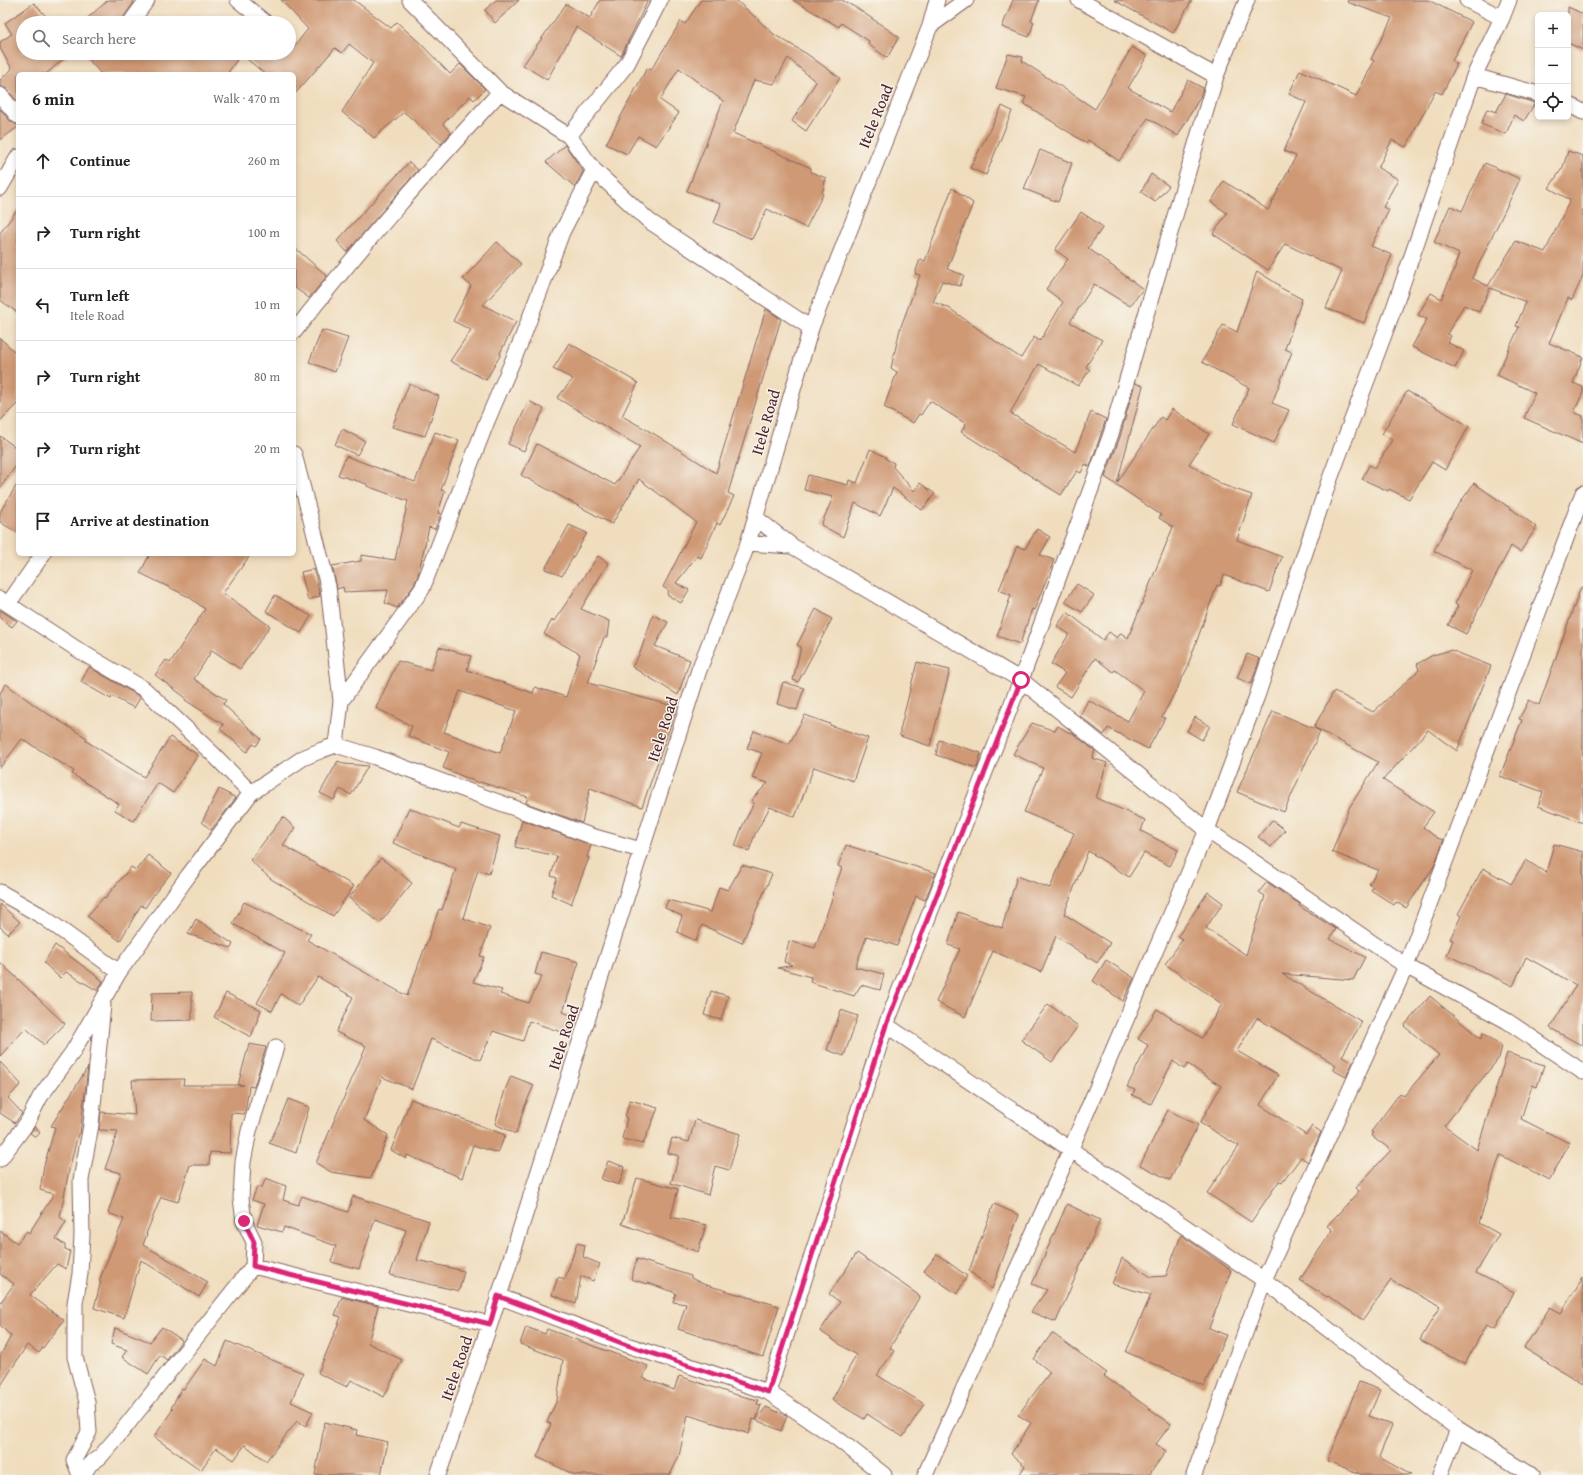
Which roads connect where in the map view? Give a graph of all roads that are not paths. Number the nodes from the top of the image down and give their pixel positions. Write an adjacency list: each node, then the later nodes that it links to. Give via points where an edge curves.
1 (147, 0): 11 (street)
2 (238, 0): 12 (street)
3 (410, 0): 17 (street)
4 (660, 0): 23 (street, via 627,64)
5 (937, 0): 14 (street, Itele Road)
6 (966, 0): 14 (street)
7 (1078, 0): 15 (street)
8 (1247, 0): 15 (street)
9 (1467, 0): 13 (street)
10 (1509, 0): 13 (street)
11 (135, 16)
12 (257, 16)
13 (1502, 18): 16 (street)
14 (930, 26): 27 (street, Itele Road)
15 (1216, 76): 36 (street, via 1111,434)
16 (1474, 76): 18 (street); 40 (street, via 1394,308 1328,484 1257,696)
17 (500, 92): 23 (street); 28 (street, via 333,281)
18 (1535, 93)
19 (0, 95): 22 (street)
20 (1571, 106): 21 (street)
21 (1583, 112)
22 (16, 114)
23 (569, 136): 25 (street)
24 (16, 160): 26 (street)
25 (594, 170): 27 (street, via 649,220); 37 (street, via 562,232 522,340 487,420 422,589)
26 (0, 188)
27 (811, 328): 31 (street, Itele Road)
28 (296, 329)
29 (296, 462): 37 (street, via 328,586)
30 (1583, 493): 43 (street)
31 (756, 518): 32 (street, Itele Road); 33 (street)
32 (748, 543): 33 (street); 41 (street, Itele Road, via 699,670)
33 (792, 546): 36 (street)
34 (41, 556): 35 (street)
35 (4, 602): 39 (street, via 144,689)
36 (1021, 680): 40 (street); 46 (street)
37 (341, 701): 38 (street)
38 (336, 745): 39 (street, via 302,758); 41 (street, via 591,836)
39 (251, 793): 44 (street)
40 (1207, 830): 43 (street); 49 (street)
41 (641, 850): 53 (street, Itele Road)
42 (0, 892): 44 (street, via 42,916)
43 (1406, 966): 48 (street, via 1507,1020); 52 (street)
44 (119, 972): 45 (street)
45 (104, 1000): 50 (street, via 72,1053 40,1097 27,1123); 57 (street, via 81,1180 82,1235 80,1274 75,1303 75,1357 87,1402 89,1432 74,1460)
46 (886, 1025): 49 (street); 55 (street)
47 (276, 1047): 51 (street, via 249,1131 243,1162 241,1198 244,1221 254,1242)
48 (1583, 1072)
49 (1070, 1150): 52 (street); 61 (street)
50 (0, 1159)
51 (253, 1266): 54 (street); 58 (street, via 118,1436 100,1457 90,1464)
52 (1264, 1280): 56 (street); 62 (street)
53 (498, 1296): 54 (street, Itele Road); 55 (street, via 627,1345)
54 (490, 1324): 59 (street, Itele Road)
55 (768, 1392): 60 (street, via 838,1439)
56 (1458, 1429): 63 (street); 64 (street)
57 (80, 1475)
58 (83, 1475)
59 (438, 1475)
60 (884, 1475)
61 (925, 1475)
62 (1194, 1475)
63 (1440, 1475)
64 (1531, 1475)

